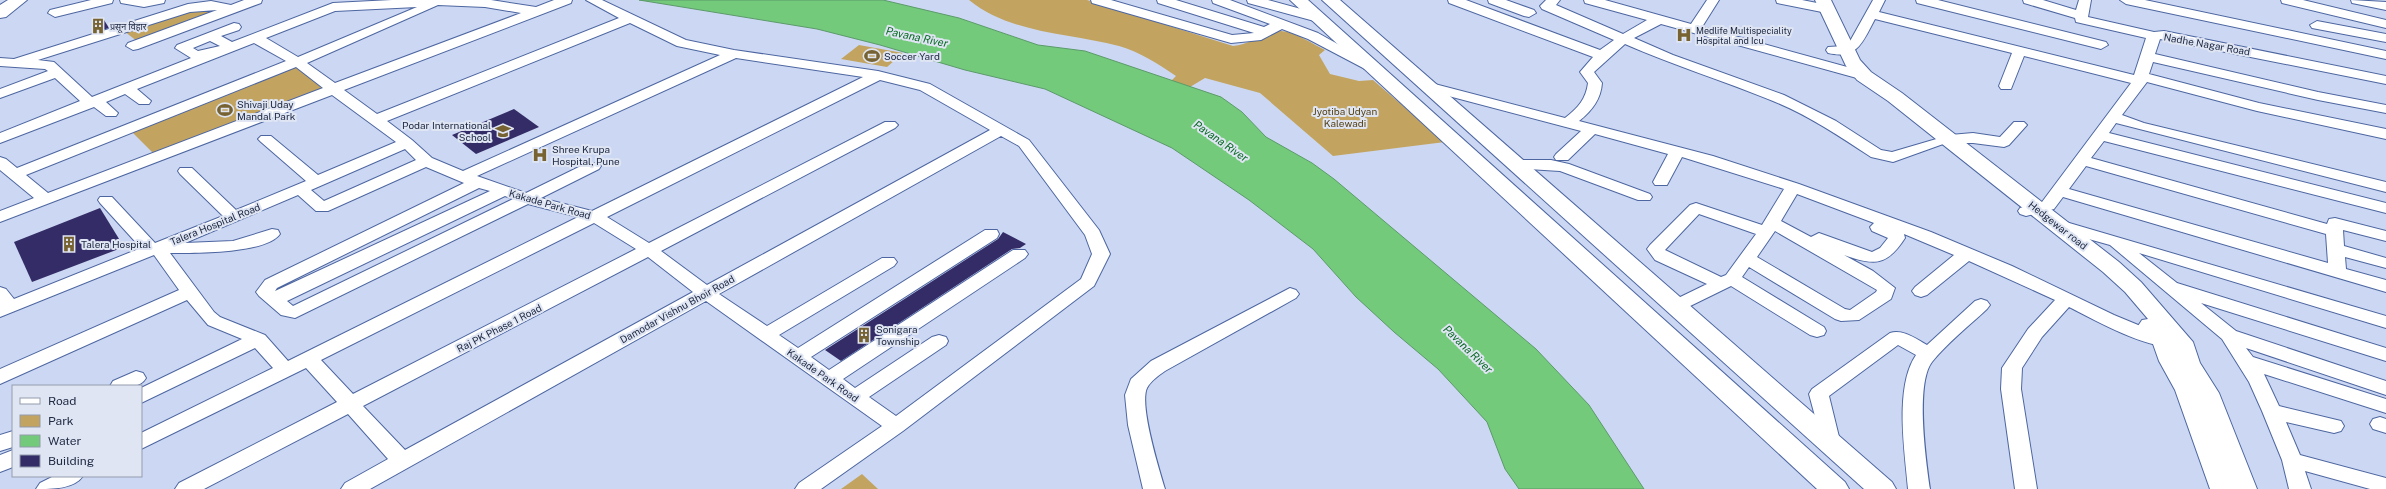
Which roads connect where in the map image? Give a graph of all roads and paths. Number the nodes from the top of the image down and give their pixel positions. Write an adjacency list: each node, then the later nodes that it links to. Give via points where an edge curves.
1 (9, 0): 34 (main road)
2 (19, 0): 38 (main road)
3 (107, 0): 39 (street)
4 (126, 0): 5 (street, via 144,3)
5 (159, 0)
6 (256, 0): 36 (street)
7 (566, 0): 37 (street)
8 (592, 0): 45 (street)
9 (1097, 0): 53 (street, via 1232,39 1248,39)
10 (1163, 0): 53 (street)
11 (1218, 0): 47 (street)
12 (1253, 0): 44 (street)
13 (1298, 0): 44 (main road)
14 (1330, 0): 77 (main road)
15 (1454, 0): 65 (street)
16 (1494, 0): 40 (street)
17 (1554, 0): 58 (street, via 1547,6)
18 (1590, 0): 30 (street)
19 (1713, 0): 52 (street)
20 (1782, 0): 32 (street)
21 (1879, 0): 42 (street)
22 (1922, 0): 60 (street)
23 (1944, 0): 41 (street)
24 (2029, 0): 43 (street)
25 (2085, 0): 43 (street)
26 (2126, 0): 59 (street)
27 (2287, 0): 33 (street)
28 (2357, 0): 35 (street)
29 (438, 2): 31 (street); 37 (street, via 485,3); 68 (street)
30 (1617, 3): 46 (street)
31 (336, 4): 55 (street)
32 (1819, 4): 62 (main road, Hedgewar road)
33 (2318, 4): 48 (street); 49 (street)
34 (0, 6)
35 (2386, 6)
36 (232, 9): 50 (street, via 211,5 188,8); 50 (street, via 138,44)
37 (537, 11): 81 (street)
38 (0, 13)
39 (56, 13)
40 (1529, 13)
41 (1999, 13)
42 (1871, 14): 62 (street, via 1854,44); 63 (street)
43 (2082, 16): 56 (street, via 2081,19)
44 (1318, 18): 73 (main road)
45 (629, 19): 64 (street, via 682,43); 89 (street)
46 (1660, 19): 52 (street); 58 (street)
47 (1281, 24): 53 (street); 73 (street, via 1313,36)
48 (2386, 24)
49 (2317, 25): 57 (street); 59 (street)
50 (124, 27): 69 (street)
51 (234, 27): 54 (street)
52 (1694, 29): 74 (street)
53 (1265, 32)
54 (210, 36): 61 (street); 61 (street, via 182,48 197,56)
55 (255, 36): 61 (street); 68 (street, Kakade Park Road)
56 (2154, 36): 67 (street, Nadhe Nagar Road); 70 (street, Nadhe Nagar Road, via 2164,35)
57 (2386, 38)
58 (1624, 39): 65 (street); 100 (street, via 1779,98 1831,124 1876,154 1894,157)
59 (2315, 42): 66 (street); 70 (street)
60 (2101, 45)
61 (230, 46): 80 (street)
62 (1840, 50): 74 (main road, Hedgewar road, via 1852,62)
63 (2021, 52): 76 (street); 79 (street, via 2017,56)
64 (734, 54): 75 (street); 111 (street)
65 (1600, 55): 90 (street, via 1587,72 1595,83 1592,98 1585,110)
66 (2386, 55)
67 (2148, 56): 76 (street, Nadhe Nagar Road); 83 (street, via 2318,96)
68 (297, 62): 81 (street, Kakade Park Road); 110 (street)
69 (7, 64): 72 (street, via 49,65)
70 (2315, 64): 71 (street, Nadhe Nagar Road)
71 (2343, 71): 78 (street, Nadhe Nagar Road); 83 (street)
72 (59, 72): 82 (street); 85 (street)
73 (1378, 73): 77 (main road); 193 (main road)
74 (1856, 74): 100 (main road, Hedgewar road)
75 (878, 75): 95 (street, via 925,87); 127 (street)
76 (2140, 78): 88 (street, Nadhe Nagar Road); 91 (street)
77 (1420, 80): 90 (street); 107 (main road)
78 (2386, 80)
79 (2006, 86)
80 (128, 89): 84 (street); 85 (street)
81 (334, 90): 89 (street, Kakade Park Road); 121 (street)
82 (0, 94)
83 (2342, 99): 86 (street); 91 (street)
84 (144, 101)
85 (94, 102): 87 (street); 98 (street)
86 (2386, 109)
87 (111, 113)
88 (2112, 117): 97 (street, Nadhe Nagar Road); 114 (street, via 2139,126)
89 (376, 120): 101 (street, Kakade Park Road)
90 (1569, 122): 94 (street)
91 (2337, 122): 96 (street)
92 (890, 125): 136 (street, Raj PK Phase 1 Road)
93 (2019, 125): 100 (street, via 2004,142 1973,138)
94 (1592, 129): 102 (street); 103 (street)
95 (1001, 130): 149 (street, Damodar Vishnu Bhoir Road); 177 (street, via 1024,143 1093,234 1101,254 1088,282)
96 (2386, 134)
97 (2099, 135): 104 (street, Nadhe Nagar Road); 123 (street)
98 (0, 138)
99 (266, 139): 112 (street)
100 (1944, 141): 124 (main road, Hedgewar road)
101 (407, 143): 105 (street, Kakade Park Road); 112 (street, Talera Hospital Road)
102 (1677, 151): 113 (street); 118 (street)
103 (1562, 158)
104 (2082, 160): 117 (street, Nadhe Nagar Road); 130 (street)
105 (426, 161): 111 (street, Kakade Park Road); 115 (street, via 322,208)
106 (0, 162): 110 (street)
107 (1516, 165): 119 (street, via 1563,167); 155 (main road)
108 (593, 166): 120 (street)
109 (186, 172): 126 (street)
110 (15, 174): 121 (street)
111 (470, 179): 116 (street, Kakade Park Road); 152 (street, via 270,284 264,290)
112 (317, 182): 115 (street, Talera Hospital Road)
113 (1661, 182)
114 (2386, 187)
115 (301, 189): 126 (street, Talera Hospital Road)
116 (503, 191): 120 (street, Kakade Park Road); 152 (street)
117 (2059, 191): 124 (street, Nadhe Nagar Road, via 2048,206); 143 (street)
118 (1790, 192): 128 (street); 128 (street, via 1895,233 1897,238 1888,250 1877,258 1868,258); 139 (street)
119 (1644, 197)
120 (525, 198): 127 (street, Kakade Park Road); 152 (street, via 295,312 288,311)
121 (46, 200): 125 (street)
122 (106, 200): 135 (street)
123 (2386, 208)
124 (2032, 210): 129 (main road, Hedgewar road); 162 (main road, Hedgewar road, via 2098,269)
125 (0, 217)
126 (234, 217): 135 (street, Talera Hospital Road)
127 (596, 217): 136 (street, Kakade Park Road); 166 (street)
128 (1771, 225): 140 (street); 140 (street, via 1867,275 1886,288 1885,295 1853,316 1841,315); 144 (street, via 1696,208 1656,249 1661,256)
129 (2059, 225): 134 (street); 162 (main road, Hedgewar road, via 2133,288)
130 (2334, 231): 133 (street, via 2334,225 2338,223); 137 (street)
131 (272, 234): 135 (street, via 237,247)
132 (991, 234): 165 (street)
133 (2386, 236)
134 (2114, 242): 146 (street); 156 (street)
135 (154, 249): 148 (street); 153 (street, Talera Hospital Road)
136 (649, 250): 149 (street, Kakade Park Road); 174 (street, Raj PK Phase 1 Road)
137 (2338, 250): 142 (street); 143 (street)
138 (1019, 254): 170 (street)
139 (1966, 254): 147 (street); 151 (street)
140 (1748, 259): 144 (street)
141 (888, 262): 158 (street)
142 (2386, 263)
143 (2337, 272): 145 (street)
144 (1727, 281): 155 (street); 157 (street)
145 (2386, 286)
146 (2173, 288): 159 (street); 164 (street)
147 (1921, 291)
148 (190, 292): 160 (street, via 214,321); 169 (street)
149 (706, 293): 158 (street, Kakade Park Road); 185 (street, Damodar Vishnu Bhoir Road)
150 (1290, 294): 192 (street, via 1158,366 1138,384 1135,395 1138,425)
151 (2066, 299): 162 (street, via 2136,331); 196 (street, via 2035,333 2012,368 2011,390)
152 (274, 300)
153 (3, 303)
154 (1981, 305): 163 (street)
155 (1676, 306): 180 (main road)
156 (2386, 322)
157 (1817, 332)
158 (766, 335): 165 (street, Kakade Park Road)
159 (2229, 335): 167 (street); 172 (street)
160 (258, 339): 168 (street); 171 (street)
161 (939, 341): 173 (street)
162 (2173, 342): 197 (main road, Hedgewar road, via 2171,361 2188,390); 198 (main road, Hedgewar road, via 2208,398)
163 (1929, 354): 180 (street, via 1897,337 1819,394); 195 (street, via 1922,360 1915,385 1912,423)
164 (2386, 354)
165 (798, 358): 170 (street, Kakade Park Road)
166 (309, 359): 168 (street); 174 (street)
167 (2246, 362): 175 (street); 176 (street)
168 (285, 370): 181 (street)
169 (0, 377)
170 (829, 379): 173 (street, Kakade Park Road)
171 (135, 385)
172 (2386, 388)
173 (855, 397): 177 (street, Kakade Park Road)
174 (349, 405): 185 (street); 189 (street, Raj PK Phase 1 Road)
175 (2272, 411): 178 (street); 184 (street)
176 (2384, 418)
177 (896, 426): 191 (street)
178 (2334, 426)
179 (12, 438): 182 (street)
180 (1830, 441): 194 (main road)
181 (142, 442)
182 (0, 444)
183 (12, 458): 186 (street)
184 (2292, 460): 199 (street); 200 (street, via 2384,485)
185 (402, 461): 190 (street, Damodar Vishnu Bhoir Road)
186 (0, 464)
187 (71, 477): 188 (street)
188 (47, 489)
189 (186, 489)
190 (352, 489)
191 (806, 489)
192 (1154, 489)
193 (1835, 489)
194 (1882, 489)
195 (1919, 489)
196 (2026, 489)
197 (2224, 489)
198 (2243, 489)
199 (2300, 489)
200 (2385, 489)

